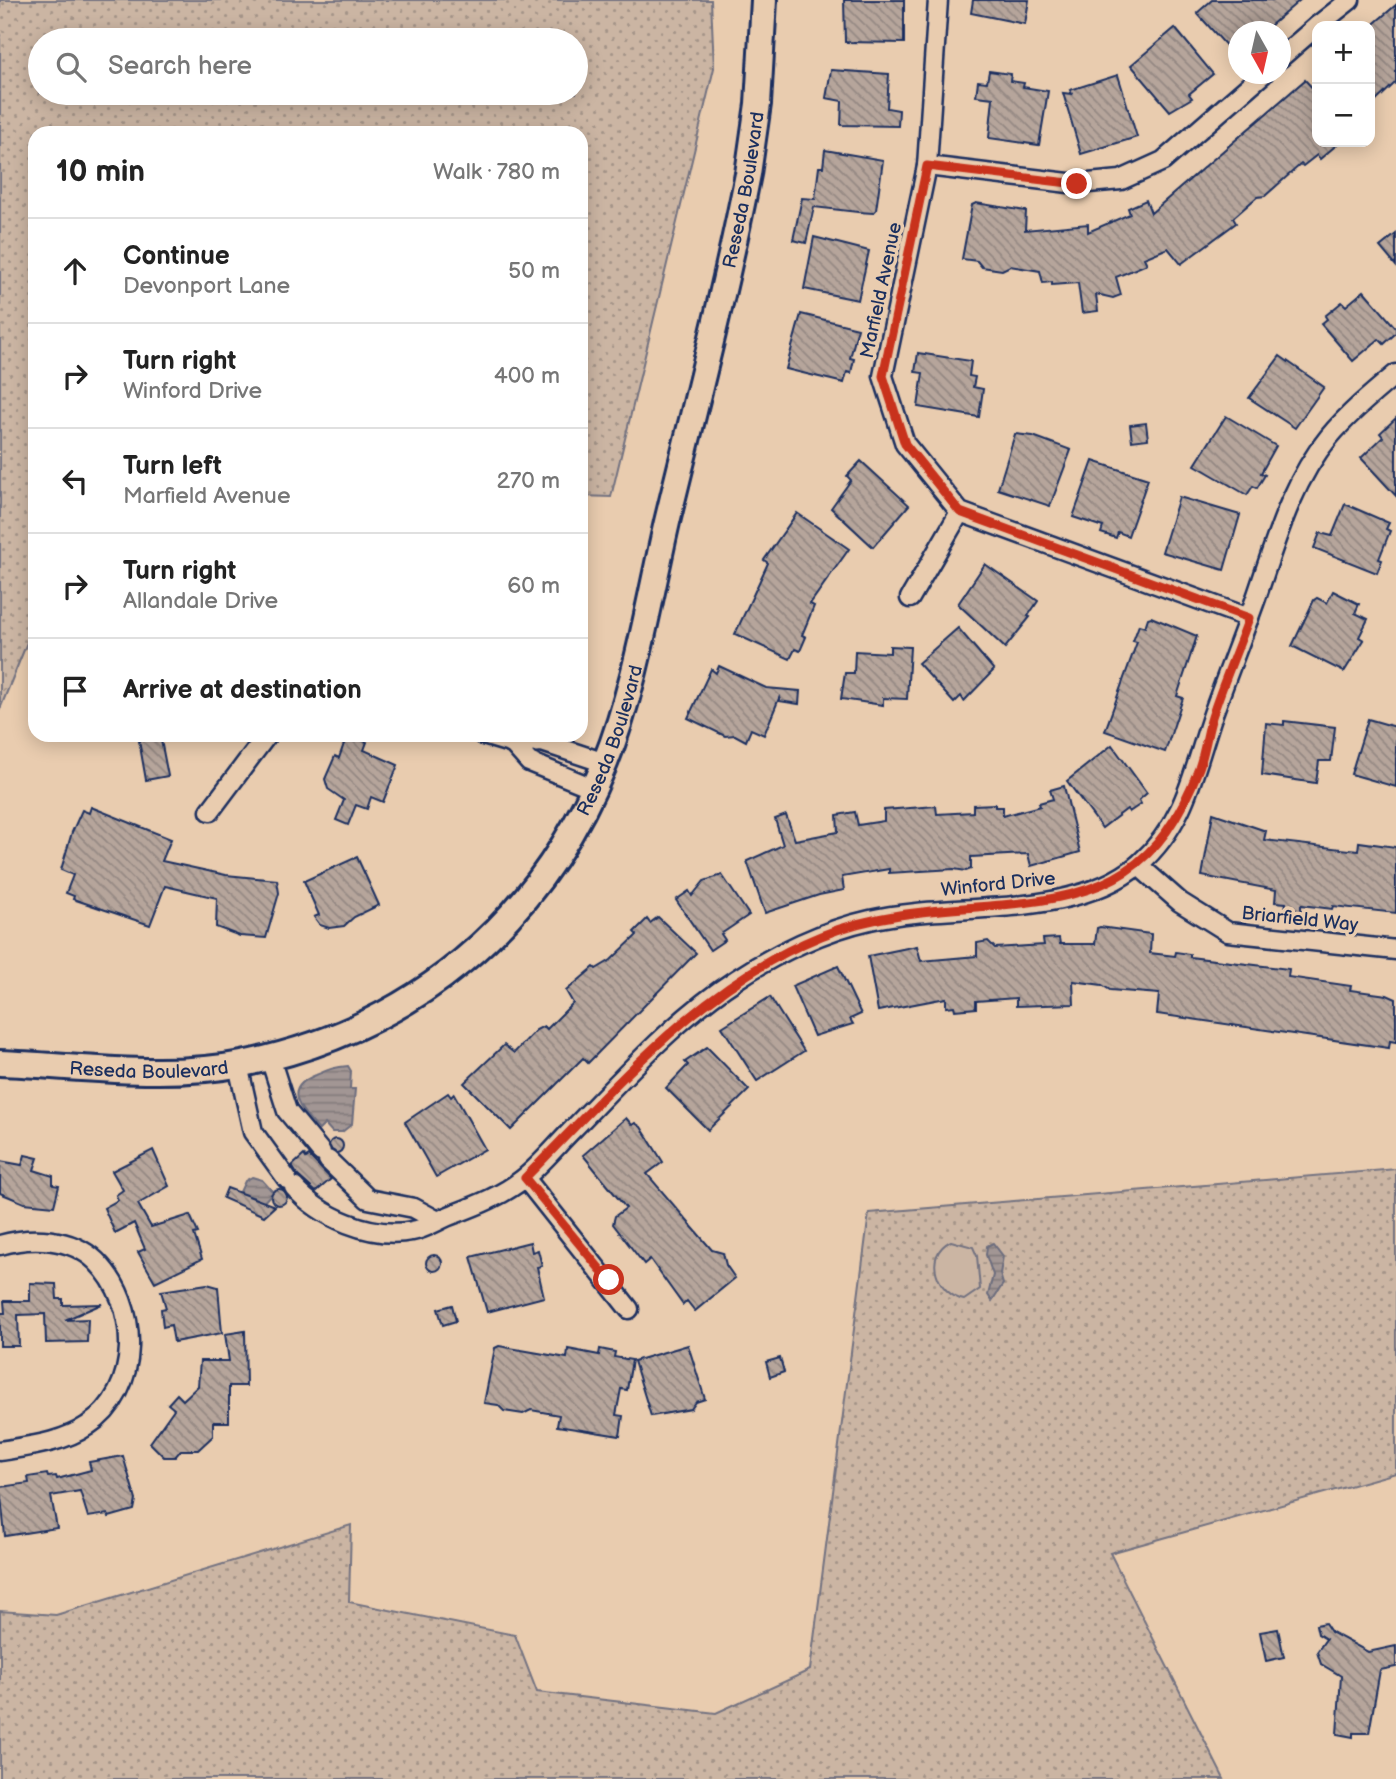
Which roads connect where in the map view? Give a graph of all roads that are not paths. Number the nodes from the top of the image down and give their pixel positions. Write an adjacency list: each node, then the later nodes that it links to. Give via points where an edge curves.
1 (764, 0): 18 (main road, Reseda Boulevard, via 758,104 734,245 620,721)
2 (938, 0): 8 (street, Marfield Avenue)
3 (1349, 0): 4 (street)
4 (1323, 21)
5 (1312, 30): 6 (street)
6 (1291, 48)
7 (1252, 84): 8 (street, via 1163,161 1121,180 1077,184)
8 (927, 166): 10 (street, Marfield Avenue, via 883,376 905,444)
9 (1396, 374): 12 (street, Winford Drive, via 1328,438 1307,471 1288,507)
10 (960, 512): 11 (street); 12 (street)
11 (910, 598)
12 (1249, 618): 21 (street, Winford Drive, via 1181,810)
13 (262, 742): 20 (street)
14 (506, 742): 17 (street)
15 (532, 742): 17 (street)
16 (545, 742): 18 (street)
17 (513, 744): 19 (street, via 529,762)
18 (605, 763): 19 (main road, Reseda Boulevard)
19 (593, 788): 23 (main road, Reseda Boulevard, via 545,877 457,967 356,1028)
20 (210, 811)
21 (1138, 865): 22 (street, Briarfield Way, via 1180,902 1228,932); 26 (street, Winford Drive, via 1085,892 1053,900 869,920 776,957 688,1016)
22 (1396, 950)
23 (270, 1058): 25 (main road, Reseda Boulevard); 27 (street, via 287,1111 368,1199 414,1208)
24 (0, 1063): 25 (main road, Reseda Boulevard, via 160,1070)
25 (238, 1065): 27 (street, Winford Drive, via 253,1132 306,1201 352,1225 385,1232 414,1231)
26 (525, 1178): 27 (street, Winford Drive, via 477,1206); 29 (street)
27 (436, 1220)
28 (0, 1245): 30 (street, via 21,1239 60,1242 95,1261 118,1293 129,1333 127,1373 109,1406 87,1426 52,1441)
29 (629, 1309)
30 (0, 1451)

